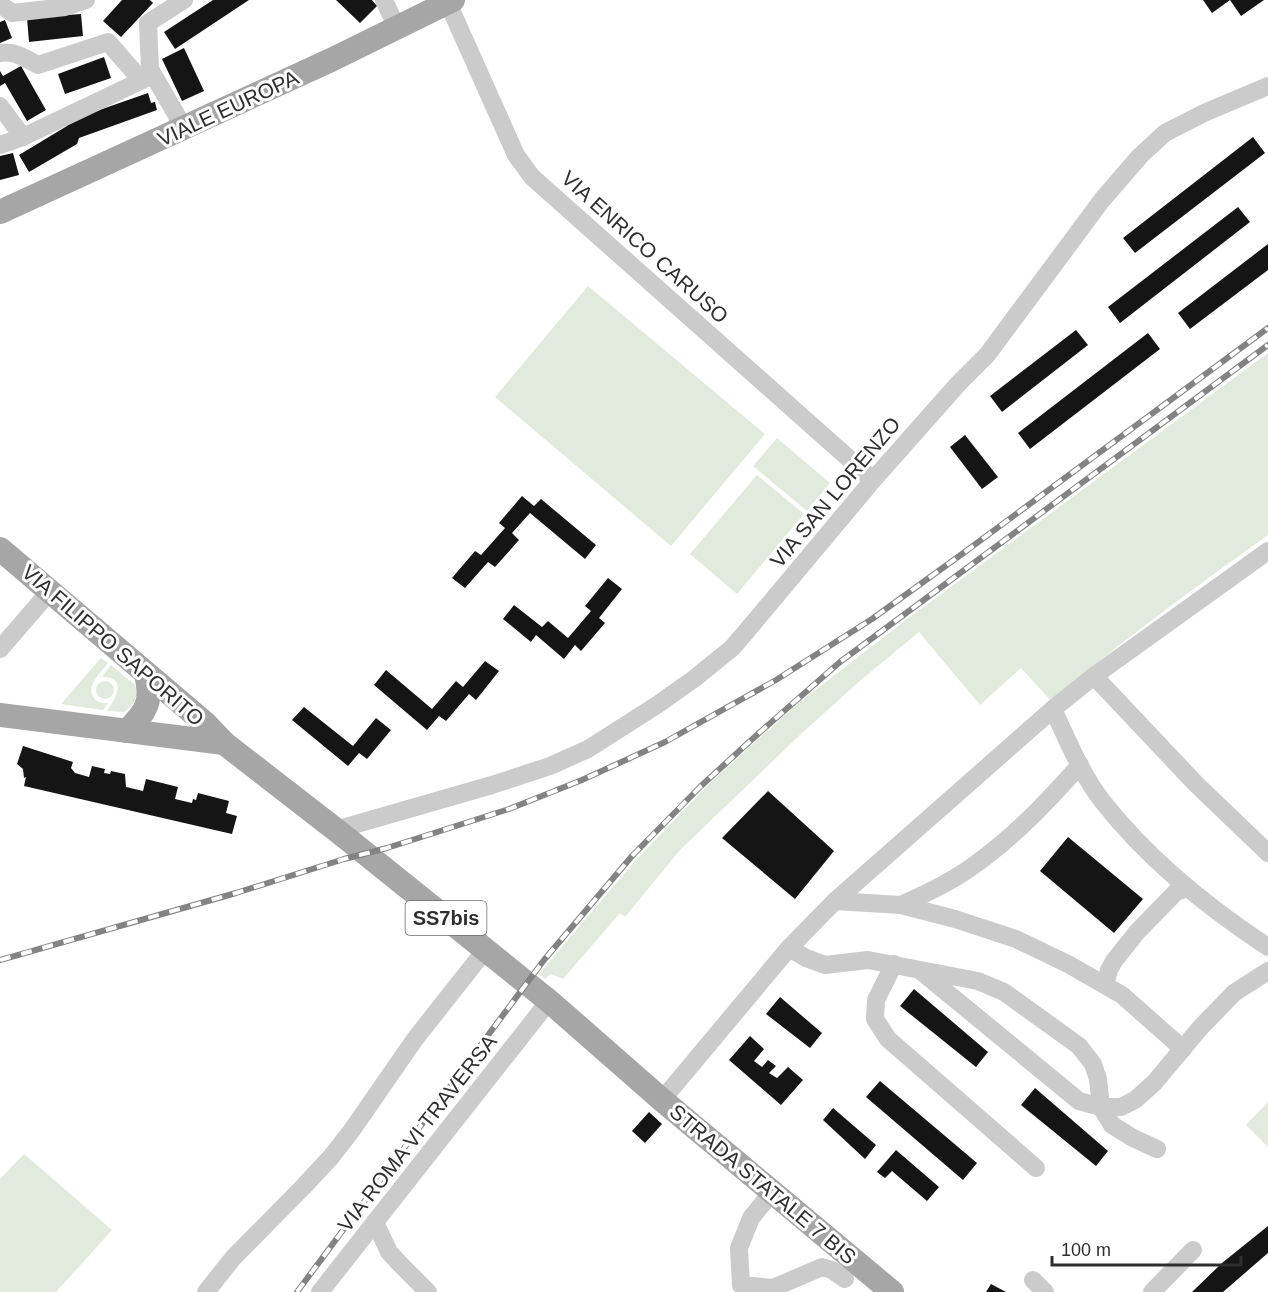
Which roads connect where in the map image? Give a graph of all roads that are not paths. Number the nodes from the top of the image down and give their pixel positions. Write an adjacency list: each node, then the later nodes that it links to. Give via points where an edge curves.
1 (86, 0): 5 (street, via 65,7 12,13)
2 (184, 0): 8 (street, via 148,23)
3 (384, 0): 6 (street)
4 (451, 1): 6 (main road, VIALE EUROPA); 15 (street, VIA ENRICO CARUSO, via 516,155 532,177)
5 (0, 4)
6 (397, 28): 11 (main road, VIALE EUROPA)
7 (0, 53): 8 (street, via 17,54 38,65 108,42)
8 (147, 77): 11 (street); 12 (street)
9 (1268, 86): 15 (street, VIA SAN LORENZO, via 1165,133 1140,156 1102,200 987,355)
10 (0, 106): 12 (street)
11 (183, 128): 14 (main road, VIALE EUROPA)
12 (23, 137): 13 (street)
13 (0, 145)
14 (0, 212)
15 (873, 480): 27 (street, VIA SAN LORENZO, via 732,648 657,705 588,749 550,766)
16 (0, 549): 18 (main road, VIA FILIPPO SAPORITO)
17 (1268, 551): 21 (street)
18 (50, 591): 19 (street); 20 (main road, VIA FILIPPO SAPORITO)
19 (0, 650)
20 (147, 674): 24 (main road, via 148,704); 25 (main road, VIA FILIPPO SAPORITO)
21 (1094, 676): 22 (street); 28 (street)
22 (1053, 709): 26 (street); 30 (street)
23 (0, 715): 24 (main road)
24 (127, 731): 25 (main road)
25 (224, 743): 27 (main road, SS7bis)
26 (1080, 765): 29 (street, via 1103,801); 31 (street, via 1003,843 972,867)
27 (350, 832): 34 (main road, SS7bis)
28 (1268, 853)
29 (1187, 888): 32 (street); 38 (street, via 1176,892 1132,938 1114,961)
30 (835, 901): 31 (street); 33 (street)
31 (900, 905): 38 (street, via 1016,939)
32 (1268, 947)
33 (789, 948): 35 (street, via 825,965 868,960); 41 (street)
34 (486, 950): 39 (main road, SS7bis); 49 (street, via 415,1039 331,1157)
35 (894, 964): 36 (street); 44 (street, via 876,1000 875,1019 888,1039)
36 (918, 968): 42 (street, via 1079,1101); 42 (street, via 978,981 1005,992 1079,1046 1093,1064)
37 (1268, 971): 40 (street, via 1234,993)
38 (1105, 985): 40 (street, via 1122,995)
39 (549, 1001): 41 (main road, SS7bis); 46 (street, VIA ROMA VI TRAVERSA)
40 (1183, 1049): 42 (street, via 1136,1100 1120,1107)
41 (662, 1100): 45 (main road, STRADA STATALE 7 BIS / SS7bis)
42 (1101, 1107): 43 (street, via 1112,1125)
43 (1157, 1149)
44 (1036, 1168)
45 (772, 1192): 48 (main road, STRADA STATALE 7 BIS / SS7bis); 48 (street, via 751,1218 739,1248 741,1285 772,1288 822,1267)
46 (375, 1222): 50 (street, VIA ROMA VI TRAVERSA); 51 (street, via 389,1252)
47 (1193, 1250): 53 (street)
48 (846, 1278): 52 (main road, STRADA STATALE 7 BIS / SS7bis)
49 (206, 1292)
50 (320, 1292)
51 (428, 1292)
52 (892, 1292)
53 (1152, 1292)

